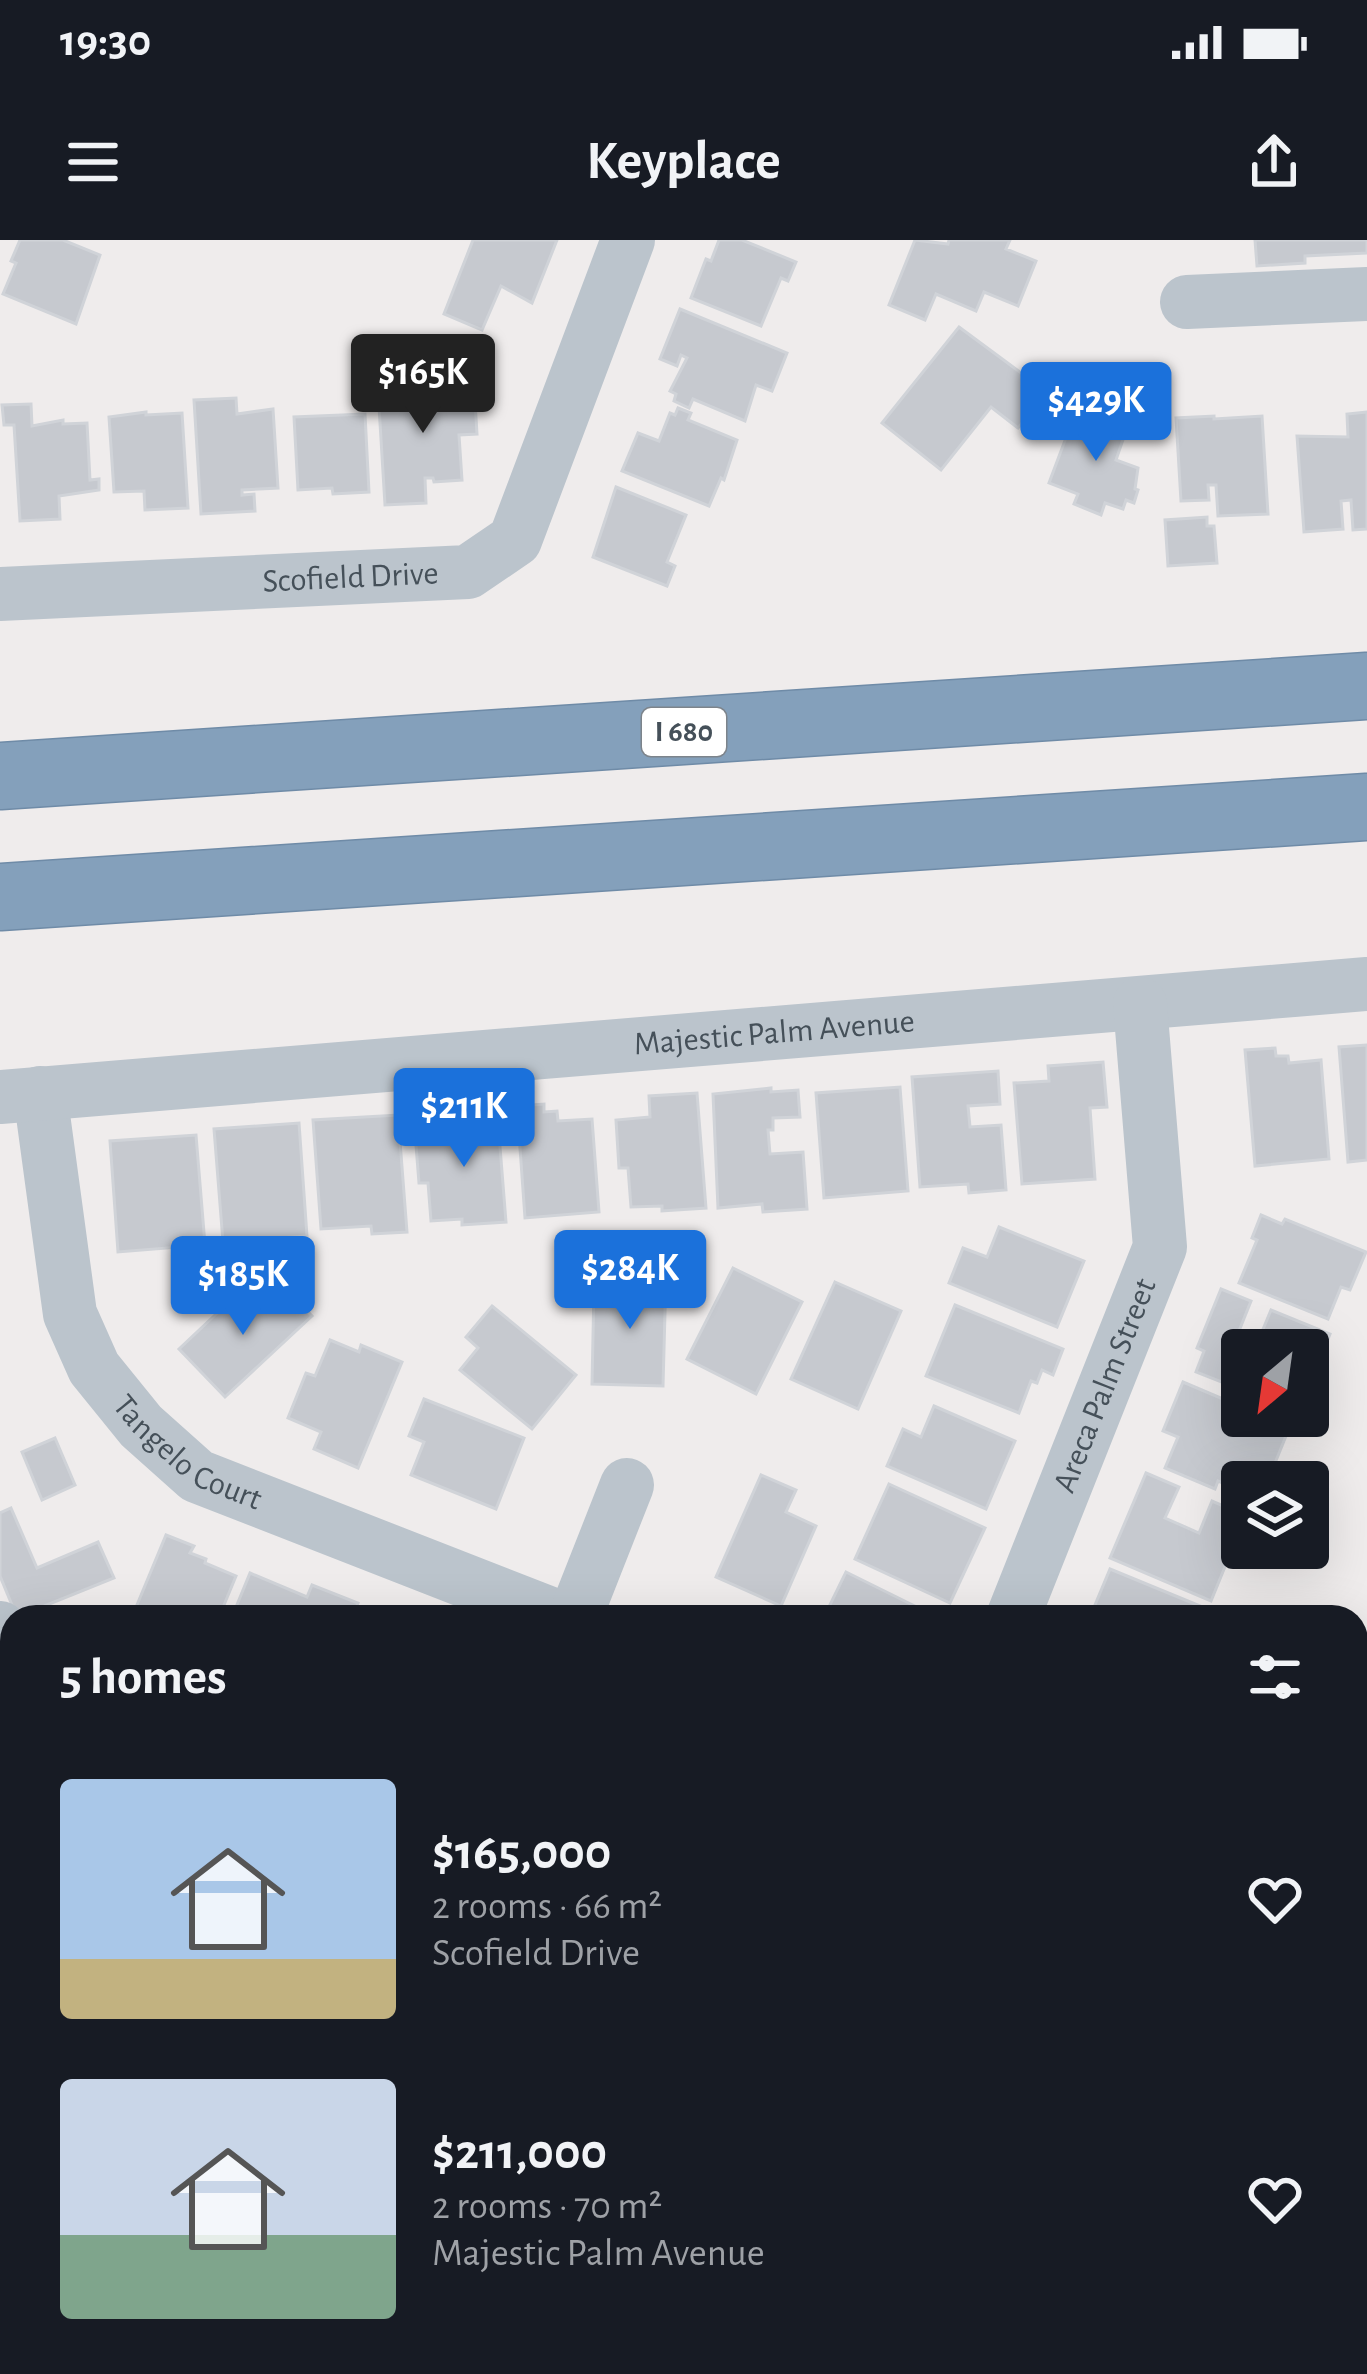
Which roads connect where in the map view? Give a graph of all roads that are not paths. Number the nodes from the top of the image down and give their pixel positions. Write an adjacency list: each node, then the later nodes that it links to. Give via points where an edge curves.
1 (628, 240): 4 (street, Scofield Drive, via 515,540 468,572)
2 (1367, 294): 3 (street)
3 (1187, 302)
4 (0, 594)
5 (1367, 686): 6 (highway, I 680)
6 (0, 776)
7 (1367, 807): 8 (highway)
8 (382, 873): 9 (highway); 10 (highway)
9 (0, 898)
10 (0, 926)
11 (1367, 984): 12 (street, Majestic Palm Avenue)
12 (1141, 1004): 13 (street, Majestic Palm Avenue); 17 (street, Areca Palm Street, via 1160,1246)
13 (20, 1095): 15 (street, Tangelo Court, via 70,1314 94,1368 141,1426 197,1476)
14 (627, 1485): 16 (street)
15 (527, 1605)
16 (580, 1605)
17 (1018, 1605)

